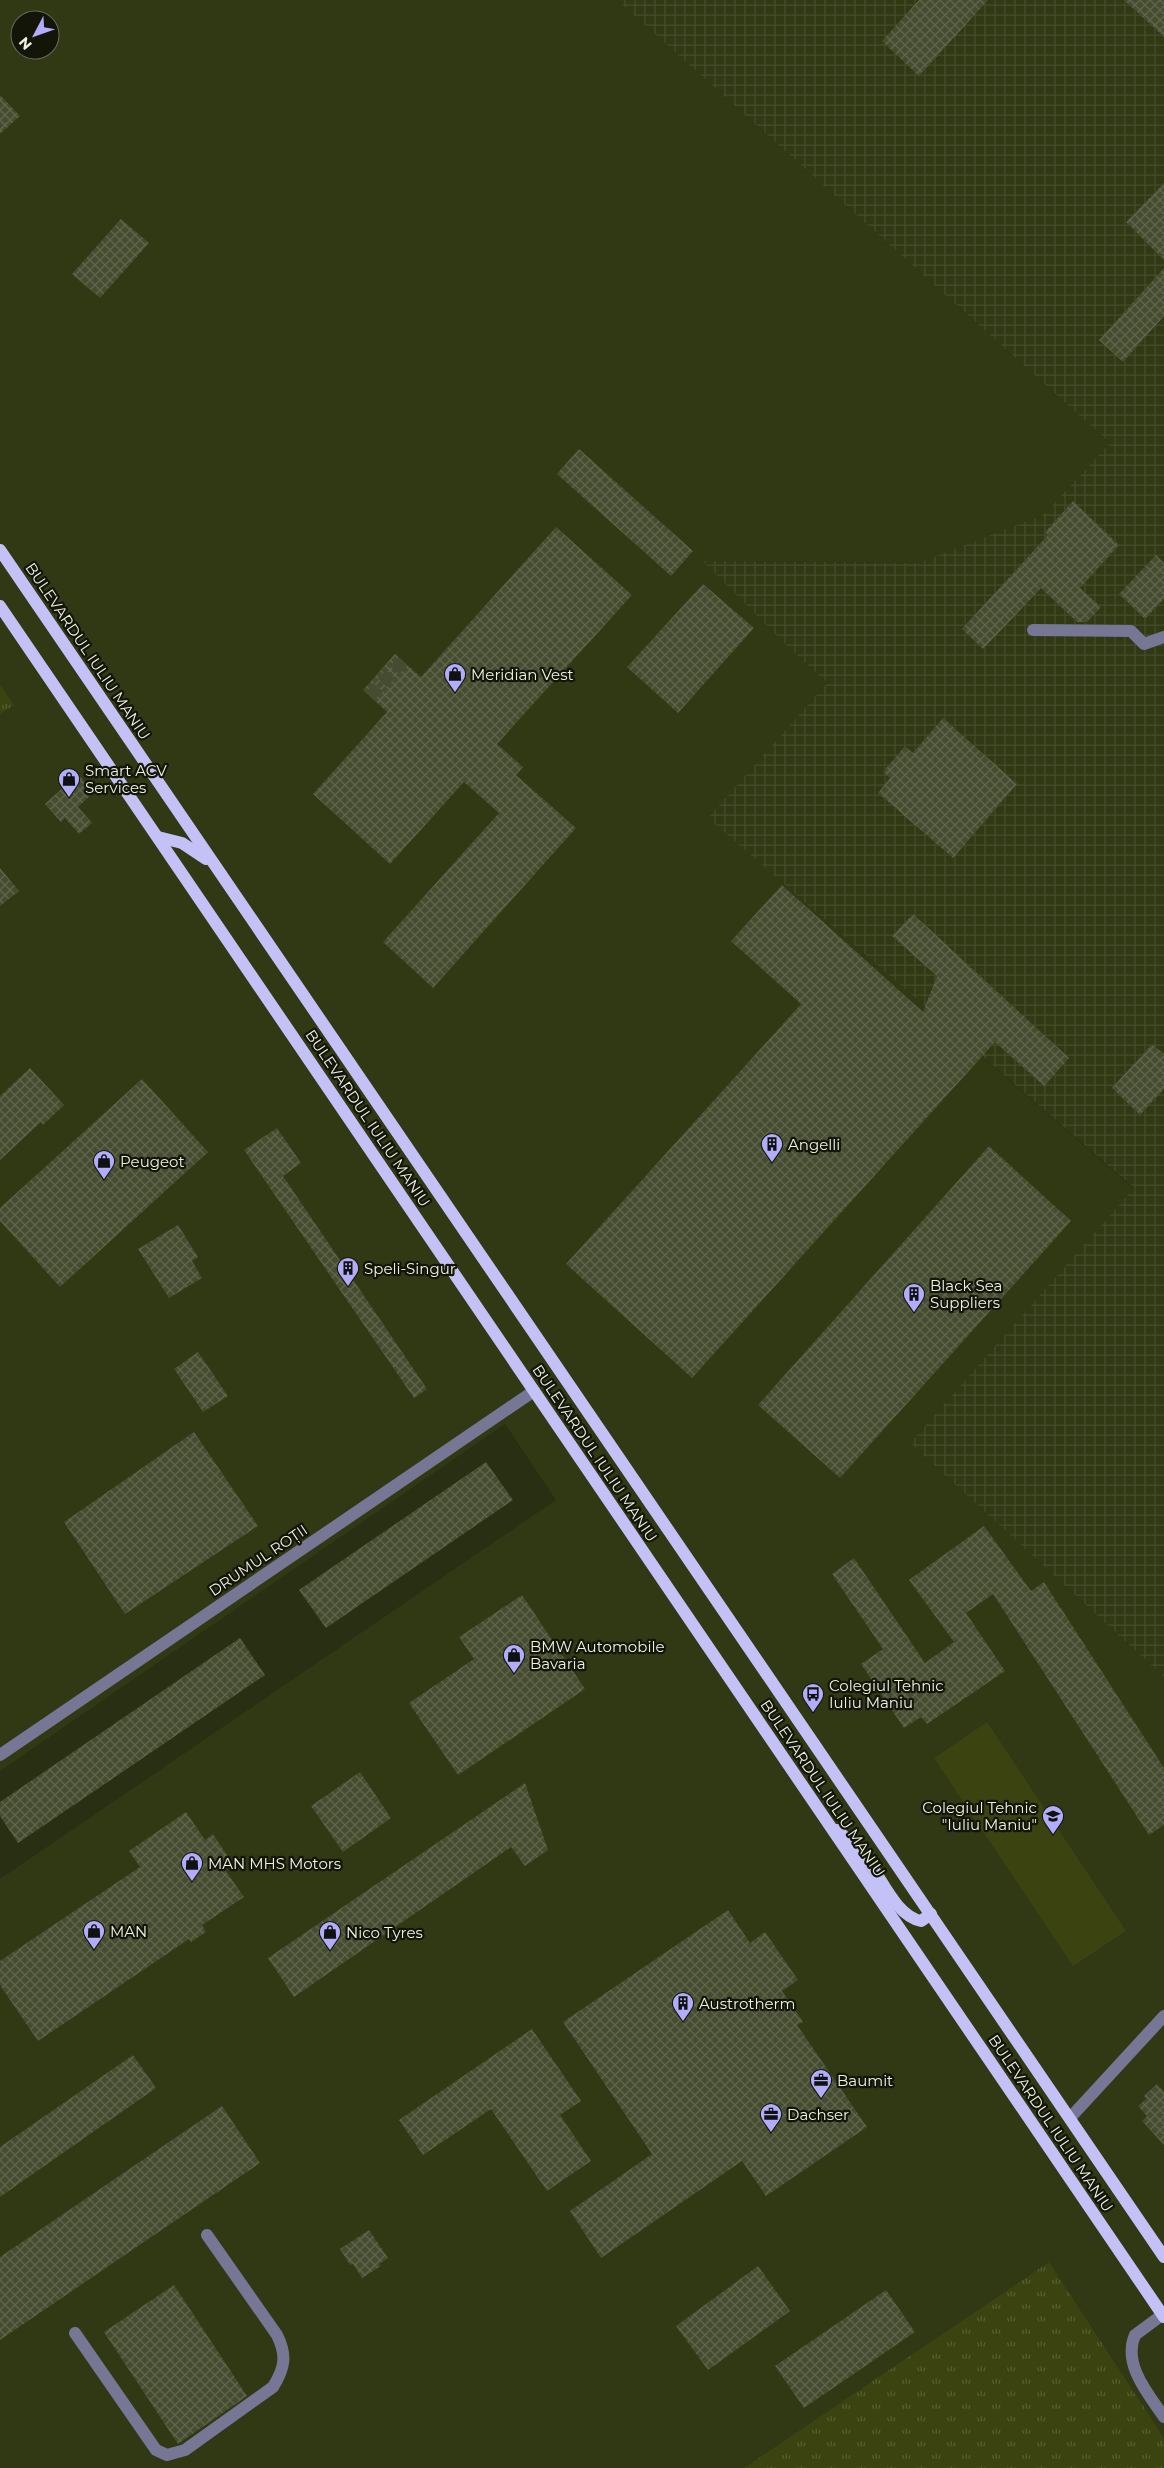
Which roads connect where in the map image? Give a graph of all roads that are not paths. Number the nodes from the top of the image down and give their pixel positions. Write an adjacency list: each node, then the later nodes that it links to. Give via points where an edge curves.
1 (0, 550): 6 (main road, BULEVARDUL IULIU MANIU)
2 (0, 606): 5 (main road, BULEVARDUL IULIU MANIU)
3 (1033, 630): 4 (street, via 1131,631 1144,644)
4 (1164, 637)
5 (158, 837): 6 (main road, via 182,843); 7 (main road, BULEVARDUL IULIU MANIU)
6 (214, 865): 10 (main road, BULEVARDUL IULIU MANIU)
7 (534, 1391): 8 (street, DRUMUL ROȚII); 9 (main road, BULEVARDUL IULIU MANIU)
8 (0, 1755)
9 (826, 1821): 10 (main road, via 854,1844 897,1905 913,1919 921,1921); 15 (main road, BULEVARDUL IULIU MANIU)
10 (931, 1914): 12 (main road, BULEVARDUL IULIU MANIU)
11 (1164, 2016): 12 (street)
12 (1070, 2118): 14 (main road, BULEVARDUL IULIU MANIU)
13 (207, 2235): 16 (street, via 283,2347 282,2374 273,2387 185,2450 167,2456 156,2450)
14 (1164, 2257)
15 (1163, 2316): 17 (street, via 1135,2335 1131,2348 1139,2379)
16 (75, 2333)
17 (1164, 2418)

